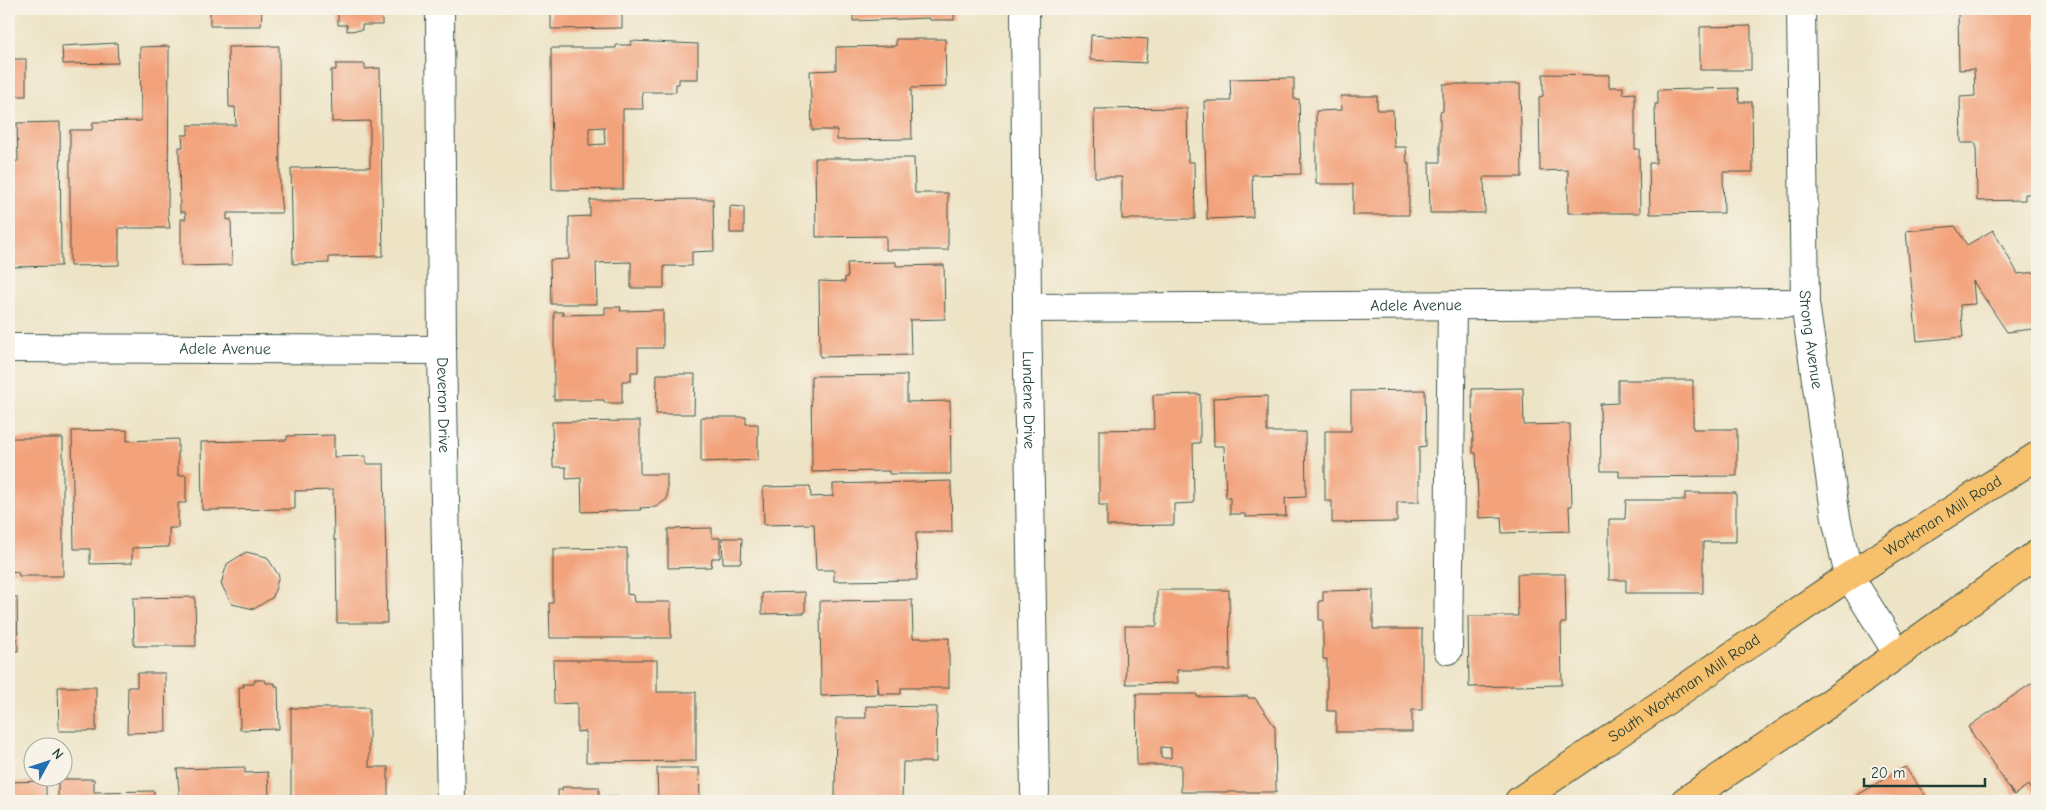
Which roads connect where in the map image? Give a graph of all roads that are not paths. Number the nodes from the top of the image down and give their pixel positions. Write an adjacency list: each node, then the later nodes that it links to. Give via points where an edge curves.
1 (440, 9): 8 (street, Deveron Drive)
2 (1025, 9): 6 (street, Lundene Drive)
3 (1801, 9): 4 (street, Strong Avenue)
4 (1805, 303): 5 (street, Adele Avenue); 11 (street, Strong Avenue, via 1836,518)
5 (1452, 305): 6 (street, Adele Avenue); 12 (street)
6 (1027, 308): 14 (street, Lundene Drive)
7 (9, 348): 8 (street, Adele Avenue)
8 (442, 350): 15 (street, Deveron Drive)
9 (2037, 456): 11 (main road, Workman Mill Road)
10 (2037, 554): 13 (main road)
11 (1850, 576): 13 (street, Strong Avenue); 16 (main road, South Workman Mill Road)
12 (1448, 650)
13 (1898, 654): 17 (main road)
14 (1035, 792)
15 (451, 801)
16 (1519, 801)
17 (1685, 801)

